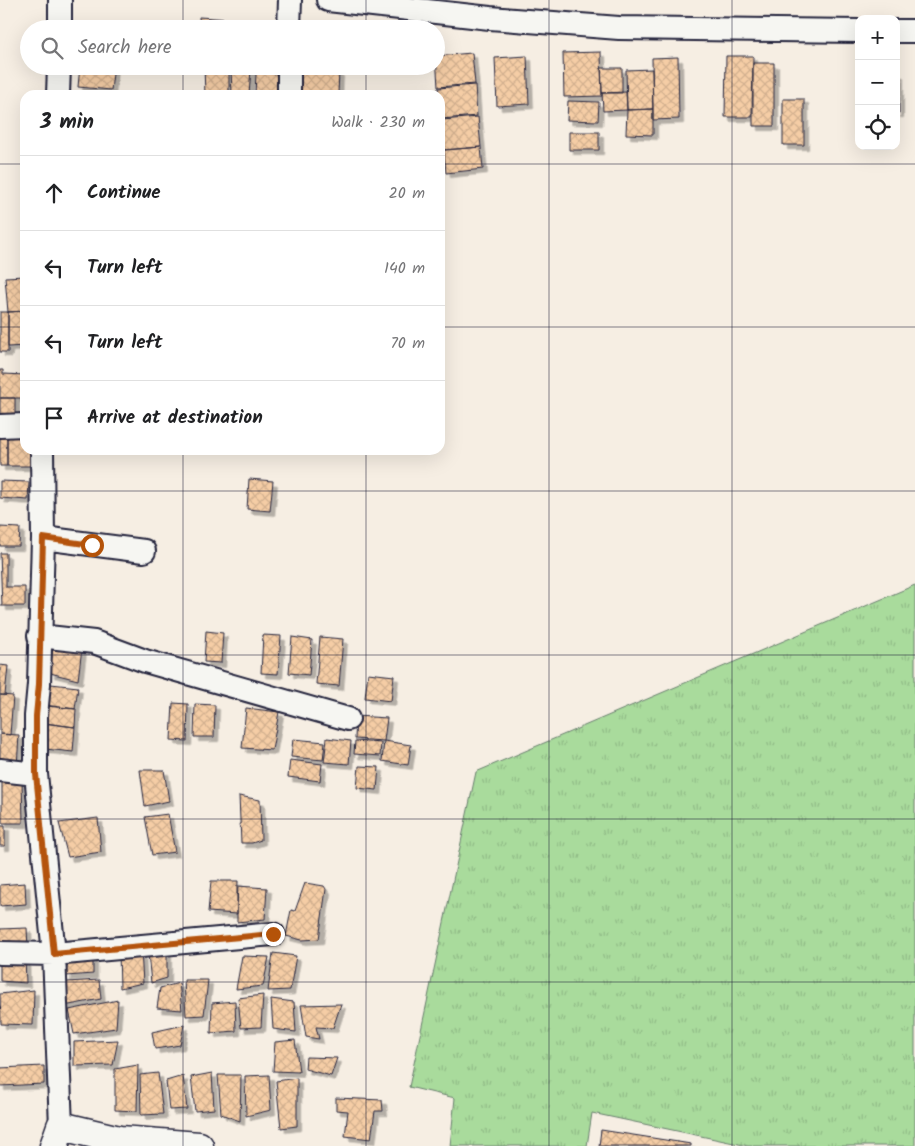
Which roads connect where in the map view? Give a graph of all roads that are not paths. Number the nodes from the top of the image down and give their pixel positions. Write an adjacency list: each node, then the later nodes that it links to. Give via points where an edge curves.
1 (60, 0): 4 (street)
2 (290, 0): 5 (street)
3 (328, 0): 6 (street, via 619,28)
4 (60, 20)
5 (289, 20)
6 (855, 31)
7 (900, 31): 8 (street)
8 (915, 31)
9 (59, 75): 11 (street)
10 (289, 75): 12 (street)
11 (58, 90)
12 (289, 90)
13 (20, 425): 14 (street)
14 (0, 426)
15 (42, 455): 16 (street)
16 (43, 538): 17 (street); 18 (street)
17 (144, 551)
18 (39, 636): 19 (street, via 94,642 145,661); 21 (street)
19 (348, 720)
20 (0, 770): 21 (street)
21 (36, 774): 24 (street)
22 (273, 934): 24 (street)
23 (0, 953): 24 (street)
24 (54, 954): 25 (street)
25 (58, 1136): 26 (street)
26 (199, 1146)

